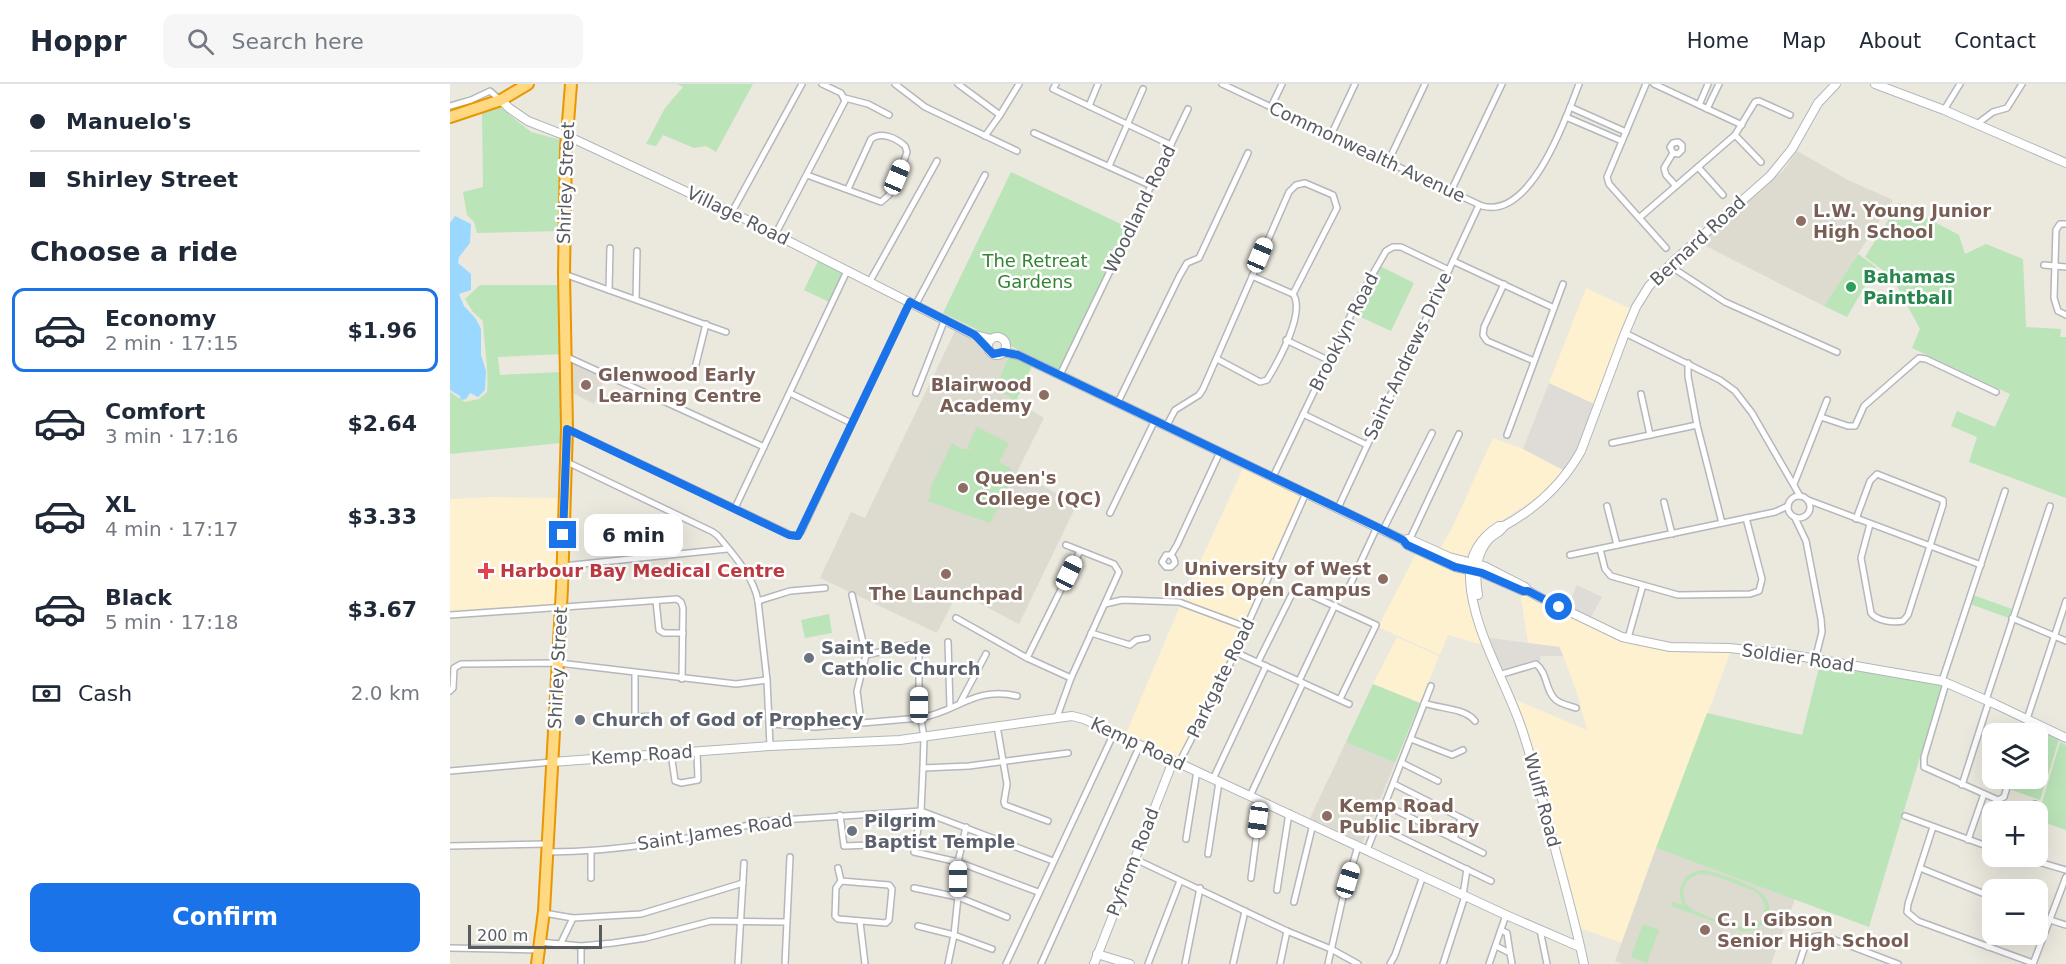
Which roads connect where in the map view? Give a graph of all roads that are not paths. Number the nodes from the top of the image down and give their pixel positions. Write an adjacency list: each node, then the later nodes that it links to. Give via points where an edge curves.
1 (528, 84): 26 (highway)
2 (802, 84): 68 (street)
3 (822, 84): 25 (street)
4 (895, 84): 48 (street, via 925,107)
5 (958, 84): 37 (street)
6 (1019, 84): 37 (street)
7 (1056, 84): 29 (street, via 1053,89)
8 (1098, 84): 29 (street)
9 (1222, 84): 30 (street, Commonwealth Avenue)
10 (1282, 84): 30 (street)
11 (1355, 84): 45 (street)
12 (1425, 84): 55 (street)
13 (1502, 84): 65 (street)
14 (1579, 84): 31 (street)
15 (1646, 84): 43 (street)
16 (1656, 84): 27 (street)
17 (1708, 84): 27 (street)
18 (1719, 84): 33 (street)
19 (1836, 84): 77 (main road, Bernard Road, via 1818,103 1770,176)
20 (1875, 84): 34 (main road)
21 (1960, 84): 34 (street)
22 (2022, 84): 41 (street, via 2007,108 1993,112)
23 (569, 88): 47 (highway, Shirley Street)
24 (1143, 89): 40 (street)
25 (845, 98): 35 (street); 60 (street)
26 (501, 100): 28 (street, via 490,91); 38 (highway); 47 (main road, Village Road, via 528,121)
27 (1699, 105): 33 (street)
28 (450, 106)
29 (1089, 106): 40 (street)
30 (1271, 107): 45 (street, Commonwealth Avenue)
31 (1570, 107): 39 (street); 43 (street)
32 (1188, 109): 50 (street, Woodland Road)
33 (1707, 109): 42 (street)
34 (1944, 110): 41 (main road)
35 (889, 115)
36 (1790, 115): 42 (street, via 1757,101)
37 (1000, 116): 48 (street)
38 (450, 117)
39 (1566, 117): 49 (street); 67 (street, via 1544,165 1525,189 1503,205)
40 (1126, 124): 50 (street); 58 (street)
41 (1977, 124): 57 (main road)
42 (1742, 125): 46 (street)
43 (1626, 132): 49 (street)
44 (1035, 133): 58 (street)
45 (1331, 135): 55 (street, Commonwealth Avenue)
46 (1735, 135): 56 (street); 59 (street)
47 (567, 136): 68 (main road, Village Road); 82 (highway, Shirley Street)
48 (985, 136): 51 (street)
49 (1622, 141): 69 (street, via 1608,182)
50 (1171, 145): 62 (street, Woodland Road)
51 (1017, 151)
52 (1248, 153): 115 (street, via 1199,258 1187,263 1179,277)
53 (1673, 153): 63 (street, via 1664,171)
54 (937, 161): 84 (street)
55 (1388, 162): 65 (street, Commonwealth Avenue)
56 (1761, 162)
57 (2066, 163)
58 (1109, 166): 62 (street)
59 (1698, 167): 63 (street); 66 (street)
60 (807, 175): 64 (street); 71 (street)
61 (985, 175): 90 (street)
62 (1152, 186): 109 (street, Woodland Road)
63 (1676, 186): 69 (street)
64 (848, 189): 64 (street, via 875,135 905,146 905,158 884,201 874,201)
65 (1451, 191): 67 (street, Commonwealth Avenue)
66 (1723, 195)
67 (1479, 205): 75 (street, Saint Andrews Drive)
68 (732, 212): 71 (main road, Village Road)
69 (1639, 218): 73 (street)
70 (2066, 224): 78 (street, via 2057,228)
71 (776, 235): 81 (main road, Village Road)
72 (610, 248): 87 (street)
73 (1666, 248)
74 (637, 252): 89 (street)
75 (1453, 261): 80 (street, Saint Andrews Drive); 85 (street)
76 (2044, 265): 78 (street)
77 (1670, 266): 96 (main road, Bernard Road, via 1649,286); 102 (street, via 1725,302)
78 (2056, 266): 79 (street); 92 (street, via 2055,302 2058,311)
79 (2066, 267)
80 (1449, 270): 105 (street, Brooklyn Road, via 1403,248 1388,249); 128 (street, Saint Andrews Drive)
81 (847, 271): 84 (main road, Village Road); 111 (street)
82 (564, 274): 87 (street); 103 (highway, Shirley Street)
83 (1252, 276): 88 (street); 88 (street, via 1286,196 1298,184 1311,184 1334,196 1337,208); 104 (street)
84 (870, 281): 90 (main road, Village Road)
85 (1504, 284): 91 (street); 106 (street, via 1483,335 1487,341)
86 (1563, 284): 91 (street)
87 (609, 290): 89 (street)
88 (1293, 294): 99 (street, via 1297,314)
89 (636, 299): 94 (street)
90 (913, 303): 93 (main road, Village Road); 119 (street)
91 (1554, 308): 106 (street)
92 (2066, 315)
93 (945, 319): 97 (main road, Village Road); 112 (street)
94 (706, 324): 95 (street); 108 (street)
95 (726, 332)
96 (1624, 333): 107 (street); 169 (main road, Bernard Road, via 1574,464 1532,508 1486,535 1475,550)
97 (975, 335): 98 (main road, Village Road); 100 (main road, Village Road)
98 (991, 339): 100 (main road); 101 (main road, Village Road, via 1000,338)
99 (1286, 340): 104 (street, via 1264,382); 105 (street)
100 (987, 347): 101 (main road, Village Road, via 993,354)
101 (1004, 348): 109 (main road, Village Road)
102 (1838, 352)
103 (565, 356): 122 (highway, Shirley Street); 129 (street)
104 (1217, 359): 120 (street, via 1201,393 1175,410)
105 (1328, 360): 116 (street, Brooklyn Road)
106 (1534, 361): 125 (street)
107 (1688, 363): 121 (street); 133 (street, via 1740,396)
108 (693, 375)
109 (1060, 375): 115 (main road, Village Road)
110 (1996, 392): 117 (street, via 1919,358 1864,406 1855,426)
111 (790, 393): 119 (street); 129 (street)
112 (916, 393)
113 (1641, 394): 126 (street)
114 (1827, 400): 117 (street)
115 (1118, 402): 118 (main road, Village Road)
116 (1303, 414): 128 (street); 132 (street, Brooklyn Road)
117 (1821, 417): 133 (street)
118 (1155, 420): 120 (main road, Village Road); 147 (street)
119 (851, 423): 144 (street, via 800,534 792,536)
120 (1167, 425): 130 (main road, Village Road)
121 (1697, 425): 126 (street); 153 (street)
122 (567, 429): 131 (highway, Shirley Street); 144 (street)
123 (1432, 433): 155 (street)
124 (1459, 434): 157 (street)
125 (1507, 435)
126 (1650, 435): 127 (street)
127 (1612, 443)
128 (1367, 445): 145 (street, Saint Andrews Drive)
129 (764, 447): 144 (street)
130 (1220, 452): 132 (main road, Village Road); 165 (street)
131 (566, 462): 162 (street, via 713,532); 168 (highway, Shirley Street)
132 (1273, 477): 135 (main road, Village Road)
133 (1794, 485): 136 (street); 137 (street)
134 (2005, 491): 167 (street)
135 (1306, 493): 145 (main road, Village Road); 183 (street, Parkgate Road)
136 (1800, 496): 137 (street); 138 (street)
137 (1793, 497): 141 (street)
138 (1808, 500): 143 (street); 149 (street)
139 (1664, 502): 156 (street)
140 (1607, 506): 160 (street)
141 (1788, 506): 146 (street); 148 (street)
142 (2050, 506): 182 (street)
143 (1826, 507): 149 (street); 152 (street)
144 (735, 508)
145 (1338, 508): 155 (main road, Village Road)
146 (1775, 512): 148 (street); 150 (street)
147 (1110, 513)
148 (1790, 513): 151 (street)
149 (1808, 515): 151 (street); 158 (street)
150 (1746, 518): 153 (street); 171 (street, via 1762,579 1757,593 1685,596)
151 (1795, 518): 158 (street)
152 (1856, 519): 154 (street); 161 (street, via 1870,481 1875,475 1883,475 1943,500)
153 (1722, 523): 156 (street)
154 (1870, 524): 161 (street); 161 (street, via 1861,558 1875,617 1897,622 1906,619)
155 (1380, 528): 157 (main road, Village Road); 170 (street)
156 (1672, 534): 160 (street)
157 (1407, 541): 169 (main road, Village Road, via 1455,567)
158 (1806, 541): 195 (street, via 1822,632)
159 (1066, 545): 164 (street)
160 (1617, 545): 163 (street)
161 (1930, 546): 167 (street)
162 (727, 549): 168 (street); 174 (street, via 753,584)
163 (1600, 549): 166 (street); 171 (street, via 1608,574)
164 (1080, 551): 177 (street, via 1114,564 1119,572); 194 (street)
165 (1171, 555)
166 (1570, 555)
167 (1981, 565): 205 (street)
168 (563, 566): 179 (highway, Shirley Street)
169 (1474, 567): 188 (main road, Soldier Road); 200 (main road, Wulff Road, via 1473,598)
170 (1350, 585)
171 (1642, 585): 188 (street)
172 (825, 588): 174 (street, via 790,591)
173 (852, 595): 193 (street)
174 (758, 600): 203 (street)
175 (656, 601): 179 (street); 184 (street, via 659,630); 184 (street, via 681,602)
176 (2066, 601): 186 (street)
177 (1105, 604): 183 (street, via 1122,600 1179,602); 185 (street)
178 (1335, 605): 196 (street, via 1295,588); 204 (street); 209 (street, via 1376,625)
179 (561, 608): 180 (street); 197 (highway, Shirley Street)
180 (450, 615)
181 (956, 618): 194 (street)
182 (2012, 618): 186 (street); 210 (street)
183 (1246, 627): 191 (street, Parkgate Road)
184 (683, 633): 202 (street)
185 (1091, 633): 187 (street, via 1130,645); 201 (street)
186 (2054, 636): 189 (street); 219 (street)
187 (1147, 638)
188 (1628, 638): 195 (main road, Soldier Road, via 1670,647 1752,650)
189 (2066, 641)
190 (948, 642): 214 (street)
191 (1235, 652): 196 (street); 236 (street, Parkgate Road)
192 (986, 654): 212 (street)
193 (866, 655): 218 (street, via 917,647); 221 (street, via 857,691)
194 (1027, 658): 201 (street)
195 (1815, 660): 205 (main road, Soldier Road)
196 (1257, 662): 198 (street)
197 (559, 663): 199 (street); 207 (street, via 461,664 454,668); 235 (highway, Shirley Street)
198 (1266, 666): 204 (street); 242 (street)
199 (635, 673): 202 (street); 216 (street, via 635,714)
200 (1499, 675): 215 (street, via 1536,664 1554,698); 319 (main road, Wulff Road, via 1532,760)
201 (1071, 678): 217 (street)
202 (682, 679): 203 (street, via 736,684)
203 (767, 680): 223 (street)
204 (1301, 682): 209 (street); 248 (street)
205 (1944, 682): 210 (main road, Soldier Road); 245 (street, via 1923,763 1930,771)
206 (1431, 686): 211 (street)
207 (450, 691)
208 (1017, 696): 212 (street, via 982,694)
209 (1340, 699): 213 (street)
210 (1987, 700): 219 (main road, Soldier Road); 245 (street)
211 (1424, 703): 220 (street, via 1466,713); 228 (street)
212 (960, 704): 214 (street)
213 (1349, 704)
214 (950, 707): 218 (street)
215 (1576, 708)
216 (654, 716)
217 (1057, 717): 224 (main road, Kemp Road); 225 (main road, Kemp Road, via 1078,717)
218 (920, 718): 221 (street); 226 (street)
219 (2028, 719): 222 (street); 227 (main road, Soldier Road)
220 (1475, 721)
221 (861, 722): 223 (street, via 815,727)
222 (2027, 723)
223 (770, 724): 230 (street)
224 (997, 726): 226 (main road, Kemp Road); 237 (street)
225 (1114, 733): 229 (main road, Kemp Road); 276 (street)
226 (924, 738): 230 (main road, Kemp Road); 239 (street)
227 (2066, 738)
228 (1411, 739): 231 (street, via 1452,755); 238 (street)
229 (1140, 745): 236 (main road, Kemp Road); 333 (street)
230 (770, 746): 232 (main road, Kemp Road)
231 (1463, 750)
232 (698, 752): 233 (main road, Kemp Road); 233 (street, via 698,780 681,783 675,781)
233 (671, 753): 235 (main road, Kemp Road)
234 (1068, 753): 237 (street)
235 (552, 762): 240 (street); 269 (highway, Shirley Street)
236 (1176, 762): 241 (main road, Kemp Road); 275 (main road, Pyfrom Road)
237 (1003, 763): 239 (street); 256 (street, via 1008,784 1005,805)
238 (1402, 763): 243 (street); 244 (street)
239 (924, 768): 251 (street)
240 (450, 771)
241 (1197, 771): 242 (main road, Kemp Road); 262 (street)
242 (1216, 781): 248 (main road, Kemp Road); 273 (street)
243 (1438, 781)
244 (1394, 784): 250 (street); 255 (street)
245 (1962, 785): 247 (street)
246 (2006, 789): 247 (street, via 2002,798)
247 (1984, 794): 264 (street)
248 (1250, 796): 249 (main road, Kemp Road)
249 (1261, 801): 252 (main road, Kemp Road); 287 (street)
250 (1385, 805): 259 (street); 263 (street)
251 (921, 811): 253 (street, Saint James Road); 260 (street, Saint James Road); 277 (street, via 914,852)
252 (1289, 813): 258 (main road, Kemp Road); 294 (street)
253 (840, 815): 265 (street, via 844,846); 271 (street, Saint James Road, via 766,821 676,840)
254 (1905, 816): 261 (street)
255 (1461, 818): 257 (street); 263 (street)
256 (1048, 821)
257 (1471, 823)
258 (1313, 824): 268 (main road, Kemp Road); 299 (street)
259 (1377, 826): 270 (street); 282 (street)
260 (966, 827): 276 (street, Saint James Road); 277 (street)
261 (1933, 827): 264 (street); 281 (street)
262 (1186, 839)
263 (1454, 839): 272 (street)
264 (1968, 840): 266 (street)
265 (898, 844)
266 (1982, 845)
267 (450, 846): 269 (street, Saint James Road)
268 (1358, 846): 270 (main road, Kemp Road); 323 (street)
269 (548, 848): 271 (street, Saint James Road); 301 (highway, Shirley Street)
270 (1367, 850): 284 (main road, Kemp Road)
271 (591, 852): 286 (street)
272 (1483, 853)
273 (1208, 854)
274 (790, 857): 307 (street)
275 (1135, 859): 289 (street); 325 (main road, Pyfrom Road)
276 (1053, 861): 295 (street)
277 (958, 862): 295 (street); 298 (street)
278 (744, 863): 291 (street)
279 (2048, 865): 283 (street)
280 (838, 868): 288 (street)
281 (1920, 868): 296 (street); 320 (street, via 1907,909 1910,916)
282 (1467, 869): 290 (street); 297 (street)
283 (2066, 870)
284 (1423, 876): 297 (main road, Kemp Road); 342 (street)
285 (2066, 877): 306 (street)
286 (591, 878)
287 (1251, 878)
288 (841, 881): 308 (street, via 836,888 835,916); 308 (street, via 889,885 892,889 889,920)
289 (1180, 881): 293 (street); 336 (street)
290 (1491, 881)
291 (743, 883): 304 (street, via 641,915); 305 (street)
292 (914, 888): 298 (street)
293 (1200, 888): 300 (street); 337 (street)
294 (1277, 890)
295 (1038, 892): 332 (street)
296 (1982, 893)
297 (1464, 895): 302 (main road, Kemp Road); 343 (street)
298 (958, 897): 303 (street); 314 (street)
299 (1294, 902)
300 (1245, 911): 313 (street); 338 (street)
301 (544, 914): 304 (street); 316 (highway, Shirley Street)
302 (1506, 915): 311 (street); 312 (main road, Kemp Road)
303 (1007, 917)
304 (573, 918): 315 (street)
305 (741, 920): 307 (street); 317 (street, via 711,921 646,938); 328 (street)
306 (2050, 920): 309 (street); 350 (street)
307 (786, 922): 329 (street)
308 (860, 922): 330 (street)
309 (2066, 925)
310 (918, 926): 314 (street)
311 (1501, 930): 318 (street); 324 (street, via 1507,933)
312 (1540, 930): 319 (main road, Kemp Road); 346 (street)
313 (1287, 931): 323 (street); 339 (street)
314 (954, 935): 322 (street); 331 (street)
315 (561, 944): 316 (street); 317 (street)
316 (539, 946): 321 (street); 326 (highway, Shirley Street)
317 (581, 946): 327 (street)
318 (1496, 946): 324 (street); 344 (street)
319 (1580, 947): 347 (main road, Wulff Road)
320 (1988, 947): 350 (street)
321 (450, 948)
322 (992, 949)
323 (1331, 949): 340 (street); 341 (street)
324 (1510, 953): 345 (street)
325 (1097, 954): 334 (main road, Pyfrom Road); 335 (main road)
326 (537, 964)
327 (581, 964)
328 (738, 964)
329 (785, 964)
330 (865, 964)
331 (948, 964)
332 (1006, 964)
333 (1041, 964)
334 (1094, 964)
335 (1130, 964)
336 (1148, 964)
337 (1185, 964)
338 (1233, 964)
339 (1280, 964)
340 (1328, 964)
341 (1358, 964)
342 (1390, 964)
343 (1443, 964)
344 (1489, 964)
345 (1512, 964)
346 (1547, 964)
347 (1584, 964)
348 (1799, 964): 349 (street, via 1808,941 1816,936)
349 (1898, 964)
350 (2033, 964)

